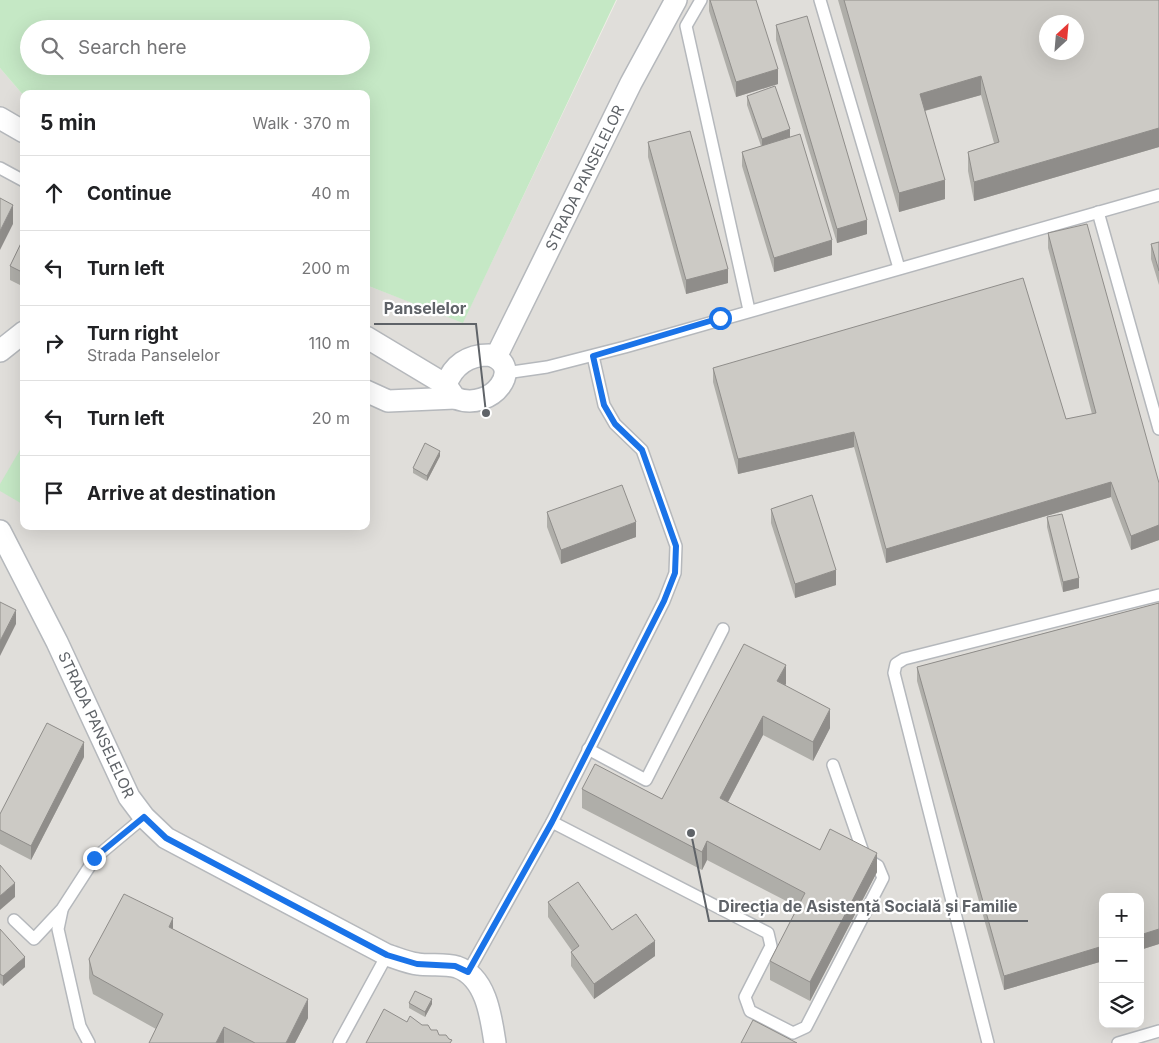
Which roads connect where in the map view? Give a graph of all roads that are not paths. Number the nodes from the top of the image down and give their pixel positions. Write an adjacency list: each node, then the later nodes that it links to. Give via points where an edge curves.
1 (676, 0): 16 (street, STRADA PANSELELOR, via 630,83)
2 (701, 0): 11 (lane, via 686,26)
3 (820, 0): 10 (lane)
4 (0, 118): 5 (street)
5 (20, 130)
6 (0, 168): 7 (lane)
7 (20, 179)
8 (1159, 195): 9 (lane)
9 (1098, 212): 10 (lane); 19 (lane)
10 (898, 268): 11 (lane)
11 (749, 310): 15 (lane)
12 (20, 335): 14 (street)
13 (370, 340): 17 (street, STRADA PANSELELOR)
14 (0, 351)
15 (593, 356): 16 (lane, via 537,369); 23 (lane, via 604,405 615,424 642,450 676,546 675,573 664,601)
16 (501, 365): 17 (street, via 483,355 466,359 453,370); 17 (street, STRADA PANSELELOR, via 503,384 497,392 473,402)
17 (450, 392): 18 (street, STRADA PANSELELOR, via 388,402)
18 (370, 394)
19 (1159, 428)
20 (0, 531): 25 (street, STRADA PANSELELOR, via 57,642 129,797)
21 (1159, 595): 35 (lane, via 904,659 896,664 894,673)
22 (723, 629): 23 (lane, via 646,780)
23 (588, 749): 26 (lane)
24 (833, 765): 26 (lane, via 865,858 878,866 883,878 806,1027 793,1033 750,1011 745,997 771,946 768,933)
25 (144, 817): 27 (lane, via 94,858); 29 (street, STRADA PANSELELOR, via 166,838)
26 (552, 822): 30 (lane)
27 (62, 909): 28 (lane, via 34,939); 32 (lane, via 58,929 80,1026)
28 (14, 920)
29 (387, 955): 30 (street, STRADA PANSELELOR, via 417,964 455,966); 33 (lane)
30 (468, 972): 34 (street, via 478,981)
31 (1159, 1031): 36 (lane)
32 (89, 1043)
33 (339, 1043)
34 (495, 1043)
35 (988, 1043)
36 (1118, 1043)

